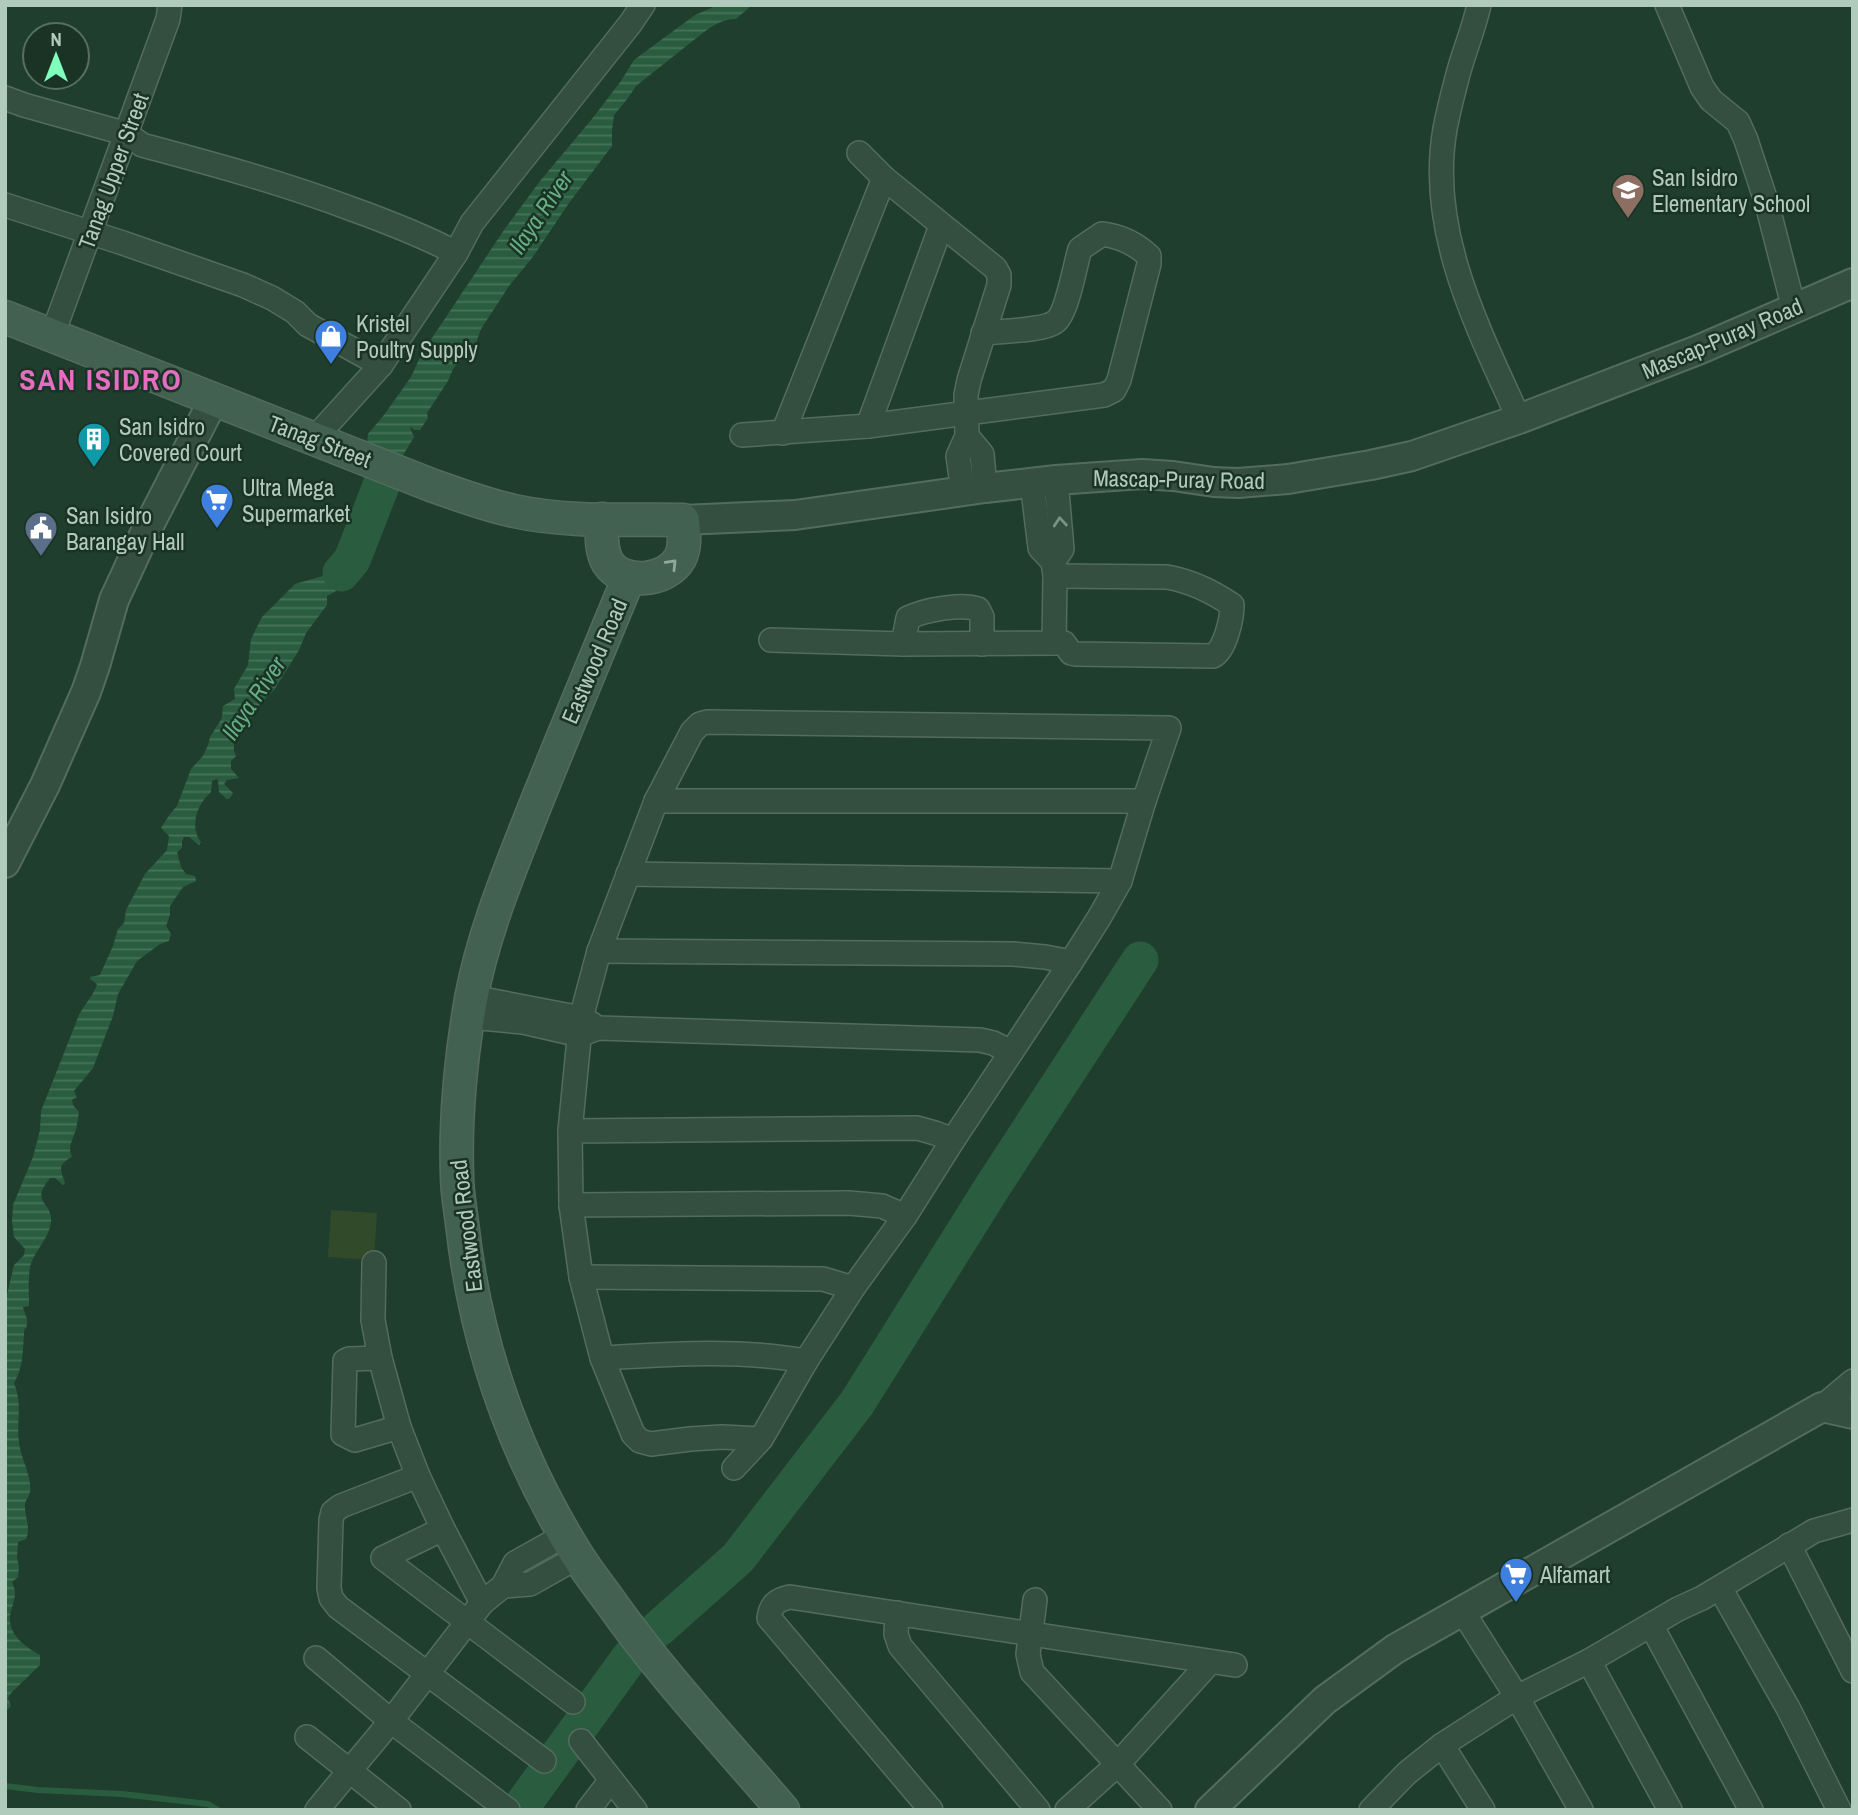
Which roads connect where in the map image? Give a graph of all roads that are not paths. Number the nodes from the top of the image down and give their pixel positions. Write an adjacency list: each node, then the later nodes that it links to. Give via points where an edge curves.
1 (170, 5): 6 (street, Tanag Upper Street)
2 (643, 5): 12 (street, via 472,223)
3 (1479, 5): 20 (street, via 1445,131 1443,207 1471,314)
4 (1667, 5): 14 (street, via 1702,87 1738,122 1746,140)
5 (5, 98): 6 (street)
6 (127, 134): 11 (street, Tanag Upper Street); 12 (street, via 142,145 263,178 393,223)
7 (859, 153): 8 (street)
8 (884, 178): 10 (street); 23 (street)
9 (5, 205): 11 (street)
10 (941, 226): 16 (street, via 999,275); 22 (street)
11 (91, 234): 17 (street, Tanag Upper Street); 18 (street, via 272,298)
12 (456, 253): 18 (street)
13 (1853, 282): 14 (street, Mascap-Puray Road)
14 (1794, 309): 20 (street, Mascap-Puray Road)
15 (5, 317): 17 (main road, Tanag Street)
16 (983, 333): 21 (street, via 968,380); 21 (street, via 1045,327 1056,321 1064,310 1080,249 1102,234 1149,256 1114,390)
17 (52, 336): 19 (main road, Tanag Street)
18 (380, 365): 25 (street)
19 (214, 399): 25 (main road, Tanag Street); 38 (street, via 114,600 86,692)
20 (1519, 419): 26 (street, Mascap-Puray Road, via 1412,456 1288,479 1238,483 1142,474)
21 (966, 425): 22 (street); 27 (street, via 958,456)
22 (868, 426): 23 (street)
23 (783, 433): 24 (street)
24 (742, 435)
25 (325, 443): 28 (main road, Tanag Street, via 485,504 517,512)
26 (1044, 481): 27 (street, Mascap-Puray Road); 30 (street, via 1040,548)
27 (974, 490): 29 (street, Mascap-Puray Road, via 795,515)
28 (603, 519): 29 (main road, Tanag Street); 31 (main road, Eastwood Road, via 607,561)
29 (683, 520): 31 (main road, Eastwood Road, one-way to 29, via 658,576 671,569 683,547)
30 (1054, 569): 33 (street); 33 (street, via 1183,580 1232,605 1223,643 1213,656 1075,654)
31 (629, 577): 43 (main road, Eastwood Road, via 503,886)
32 (771, 640): 34 (street)
33 (1059, 643): 35 (street)
34 (903, 644): 35 (street); 35 (street, via 908,618 969,606 978,609 982,617)
35 (982, 644)
36 (656, 801): 37 (street); 37 (street, via 692,732 707,722 1169,728); 39 (street)
37 (1144, 802): 40 (street)
38 (5, 863)
39 (628, 874): 40 (street); 41 (street)
40 (1120, 881): 42 (street)
41 (598, 951): 42 (street, via 1013,954); 44 (street)
42 (1072, 962): 45 (street)
43 (470, 1007): 44 (street, via 523,1023); 66 (main road, Eastwood Road, via 460,1067 457,1177 471,1285 483,1340 513,1430)
44 (586, 1027): 45 (street, via 980,1040); 46 (street)
45 (1011, 1052): 47 (street)
46 (570, 1131): 47 (street, via 917,1128); 48 (street)
47 (953, 1140): 49 (street)
48 (570, 1205): 49 (street, via 849,1203 882,1206); 51 (street)
49 (905, 1216): 52 (street)
50 (374, 1263): 53 (street, via 373,1320)
51 (581, 1277): 52 (street, via 824,1279); 54 (street)
52 (853, 1288): 55 (street)
53 (380, 1358): 59 (street); 59 (street, via 345,1361 343,1434 355,1440)
54 (603, 1358): 55 (street, via 689,1353); 60 (street, via 633,1434 640,1441)
55 (806, 1361): 60 (street)
56 (1853, 1381): 57 (street)
57 (1822, 1407): 58 (street); 70 (street)
58 (1853, 1414)
59 (399, 1427): 62 (street)
60 (761, 1439): 61 (street)
61 (734, 1468)
62 (418, 1476): 64 (street); 80 (street, via 334,1512 329,1588 338,1607)
63 (1853, 1520): 65 (street, via 1814,1531)
64 (443, 1529): 69 (street); 72 (street, via 383,1559)
65 (1789, 1545): 67 (street); 79 (street)
66 (572, 1546): 69 (street, via 530,1584 503,1586); 97 (main road, Eastwood Road, via 631,1631)
67 (1720, 1588): 73 (street); 107 (street)
68 (1035, 1600): 74 (street)
69 (482, 1604): 72 (street)
70 (1464, 1612): 81 (street); 102 (street, via 1395,1649 1325,1700)
71 (897, 1613): 74 (street); 98 (street, via 790,1597 778,1600 769,1618); 99 (street, via 897,1634 906,1655)
72 (467, 1623): 80 (street); 82 (street)
73 (1651, 1625): 76 (street); 106 (street)
74 (1030, 1634): 77 (street); 88 (street, via 1032,1672)
75 (316, 1658): 83 (street)
76 (1589, 1661): 81 (street); 105 (street)
77 (1210, 1662): 78 (street); 88 (street)
78 (1235, 1665)
79 (1853, 1671)
80 (427, 1672): 83 (street); 87 (street)
81 (1517, 1697): 86 (street); 104 (street)
82 (573, 1702)
83 (391, 1721): 89 (street); 94 (street)
84 (307, 1737): 89 (street)
85 (582, 1741): 90 (street)
86 (1442, 1745): 91 (street, via 1407,1773); 103 (street)
87 (544, 1761)
88 (1118, 1765): 100 (street); 101 (street)
89 (350, 1771): 92 (street); 93 (street)
90 (611, 1780): 95 (street); 96 (street)
91 (1384, 1805)
92 (317, 1810)
93 (399, 1810)
94 (508, 1810)
95 (588, 1810)
96 (635, 1810)
97 (783, 1810)
98 (931, 1810)
99 (1038, 1810)
100 (1067, 1810)
101 (1160, 1810)
102 (1210, 1810)
103 (1483, 1810)
104 (1581, 1810)
105 (1670, 1810)
106 (1751, 1810)
107 (1839, 1810)

